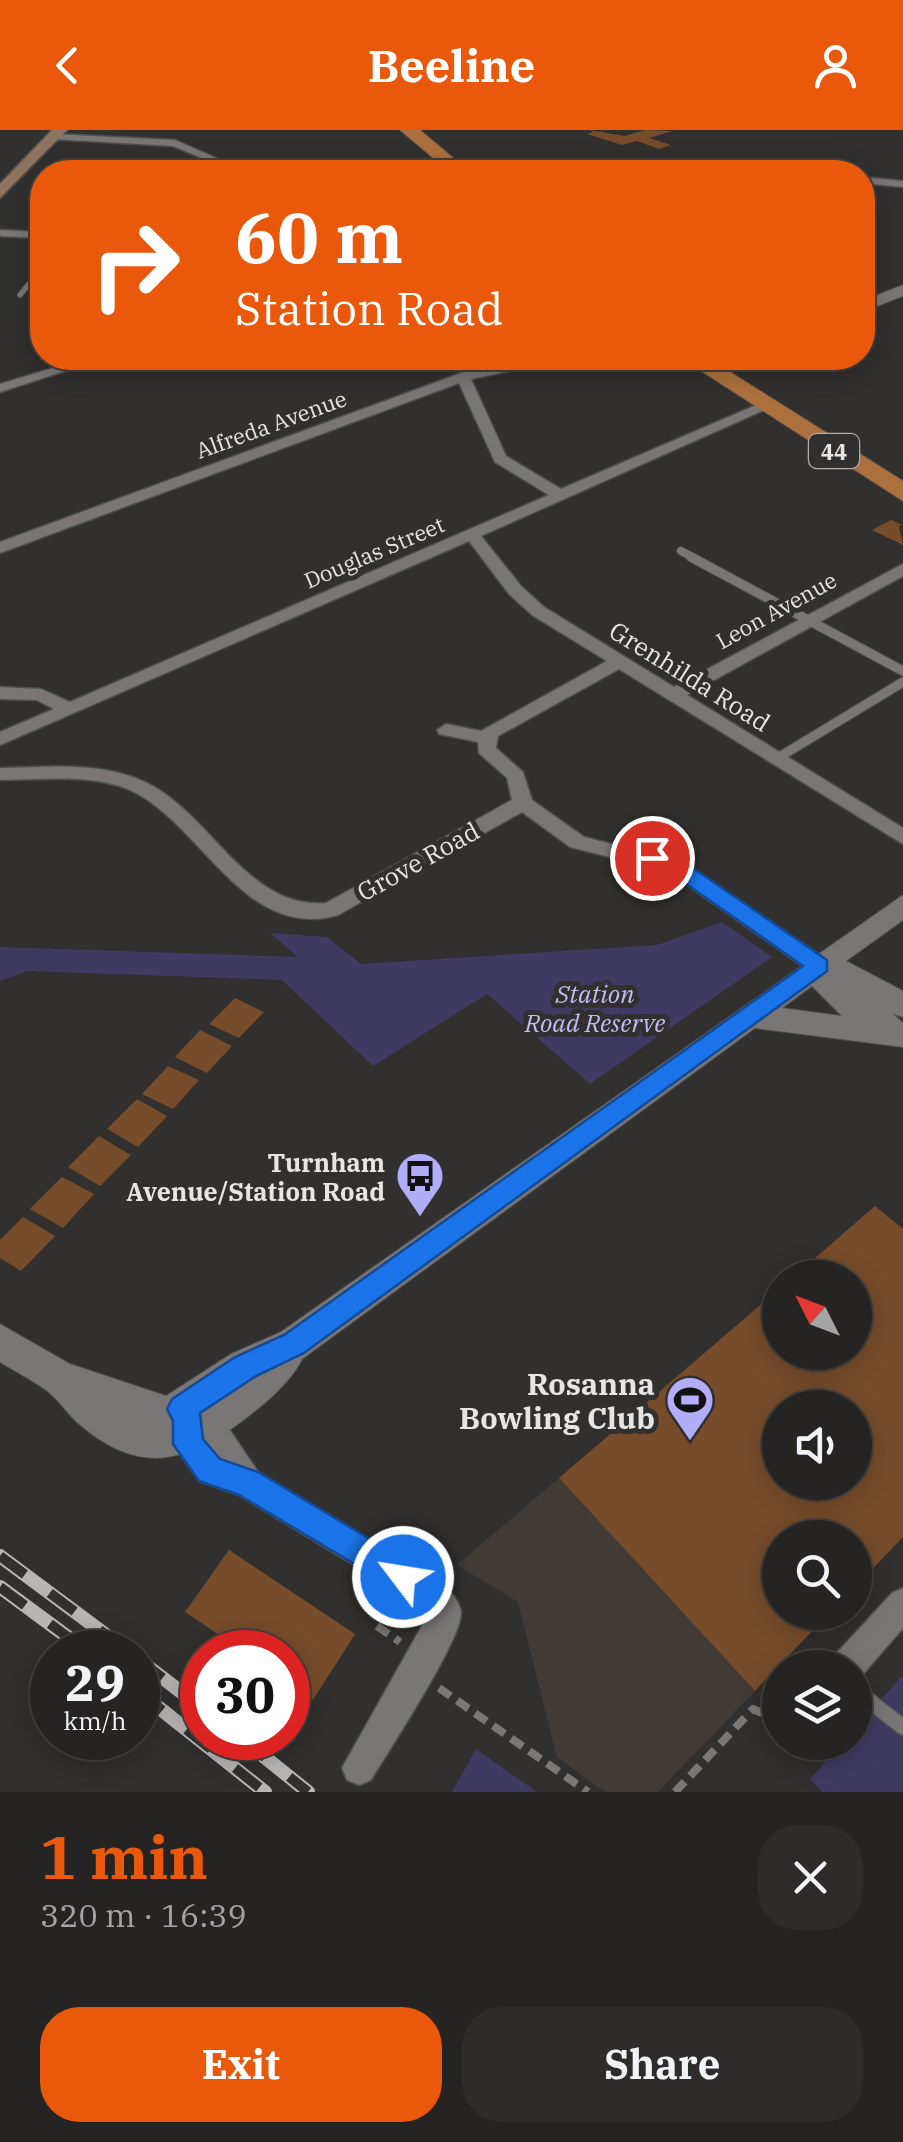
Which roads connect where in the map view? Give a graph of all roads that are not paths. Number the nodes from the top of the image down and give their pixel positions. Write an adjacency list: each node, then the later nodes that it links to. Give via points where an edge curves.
1 (409, 130): 5 (highway)
2 (57, 133): 3 (main road); 4 (street, via 175,143)
3 (31, 160)
4 (215, 160)
5 (446, 160)
6 (30, 161): 9 (main road)
7 (875, 181): 8 (street)
8 (903, 184)
9 (0, 193)
10 (0, 233): 11 (street)
11 (30, 234)
12 (30, 283): 14 (lane)
13 (903, 290): 15 (street)
14 (20, 295)
15 (875, 302)
16 (59, 370): 20 (street)
17 (488, 370): 19 (street, Alfreda Avenue)
18 (712, 370): 21 (highway, 44)
19 (463, 377): 23 (street, via 503,463); 25 (street, Alfreda Avenue)
20 (0, 388)
21 (766, 406): 22 (highway, 44); 23 (street, Douglas Street)
22 (903, 493)
23 (560, 496): 24 (street, Douglas Street)
24 (472, 534): 29 (street, Grenhilda Road, via 529,604); 34 (street, Douglas Street)
25 (0, 548)
26 (681, 551): 28 (lane)
27 (903, 569): 28 (street, Leon Avenue)
28 (810, 620): 30 (lane); 33 (street, Leon Avenue)
29 (619, 662): 33 (street, Grenhilda Road); 37 (street)
30 (903, 670)
31 (903, 682): 39 (lane)
32 (10, 693): 34 (street, via 41,695); 35 (street)
33 (674, 696): 39 (street, Grenhilda Road)
34 (70, 709): 35 (street, Douglas Street)
35 (50, 717): 38 (street, Douglas Street)
36 (446, 730): 37 (street)
37 (486, 738): 41 (street, via 490,754 520,782)
38 (0, 739)
39 (776, 759): 42 (street, Grenhilda Road)
40 (5, 772): 41 (street, Grove Road, via 138,785 274,904 298,914 330,910)
41 (523, 803): 44 (street, via 576,842 676,867)
42 (903, 837)
43 (903, 905): 44 (street)
44 (819, 966): 45 (street, via 850,973); 46 (street); 47 (street, via 832,991)
45 (903, 1006)
46 (750, 1016): 47 (street); 49 (street, via 294,1344 259,1384)
47 (903, 1033)
48 (0, 1342): 49 (street, via 58,1377 95,1413)
49 (176, 1423): 54 (street, via 210,1471 248,1483 434,1596 445,1612)
50 (903, 1604): 51 (street)
51 (862, 1650)
52 (872, 1703): 53 (lane)
53 (903, 1727)
54 (359, 1768)

